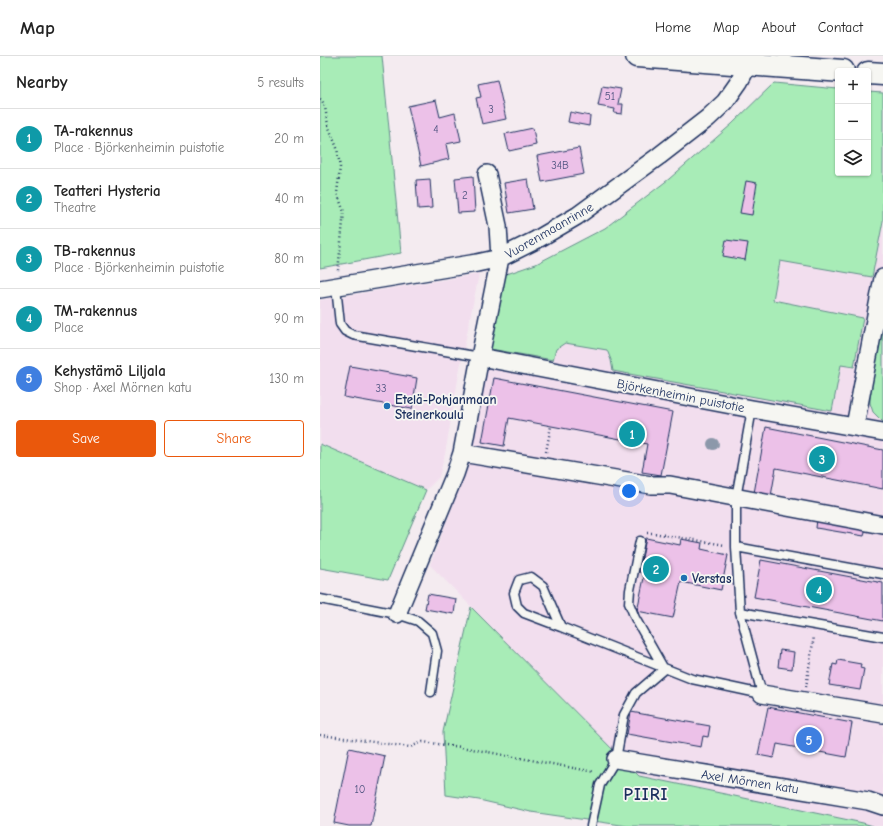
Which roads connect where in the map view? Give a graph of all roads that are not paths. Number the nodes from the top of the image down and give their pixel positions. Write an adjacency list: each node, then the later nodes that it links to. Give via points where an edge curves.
1 (637, 56): 2 (main road)
2 (749, 64): 3 (main road); 7 (street, Vuorenmaanrinne, via 725,102 708,118 577,216)
3 (835, 70)
4 (871, 73): 5 (main road)
5 (883, 74)
6 (487, 174): 7 (street, via 498,226)
7 (500, 258): 9 (street, Vuorenmaanrinne); 10 (street)
8 (883, 278): 12 (street)
9 (328, 288): 10 (lane, via 340,324 353,336)
10 (480, 357): 11 (street, Björkenheimin puistotie); 14 (street)
11 (752, 409): 12 (street, Björkenheimin puistotie); 15 (lane)
12 (855, 426): 13 (street, Björkenheimin puistotie)
13 (883, 432)
14 (462, 453): 15 (street, via 651,485 670,485); 22 (street)
15 (736, 498): 16 (street); 18 (lane)
16 (883, 526)
17 (640, 540): 25 (lane, via 629,604)
18 (736, 547): 19 (lane); 21 (lane)
19 (883, 574)
20 (320, 599): 22 (lane)
21 (740, 612): 24 (lane); 27 (lane)
22 (397, 614): 26 (lane, via 418,621 432,633 437,651)
23 (561, 627): 23 (lane, via 543,586 531,577 519,580 514,593 517,606 524,613); 25 (lane)
24 (883, 638)
25 (664, 669): 27 (lane, via 692,679); 29 (lane, via 636,693 624,715)
26 (431, 692)
27 (762, 694): 28 (street)
28 (883, 714)
29 (616, 759): 30 (street, Axel Mörnen katu, via 868,801); 31 (lane, via 600,785)
30 (883, 806)
31 (591, 826)

